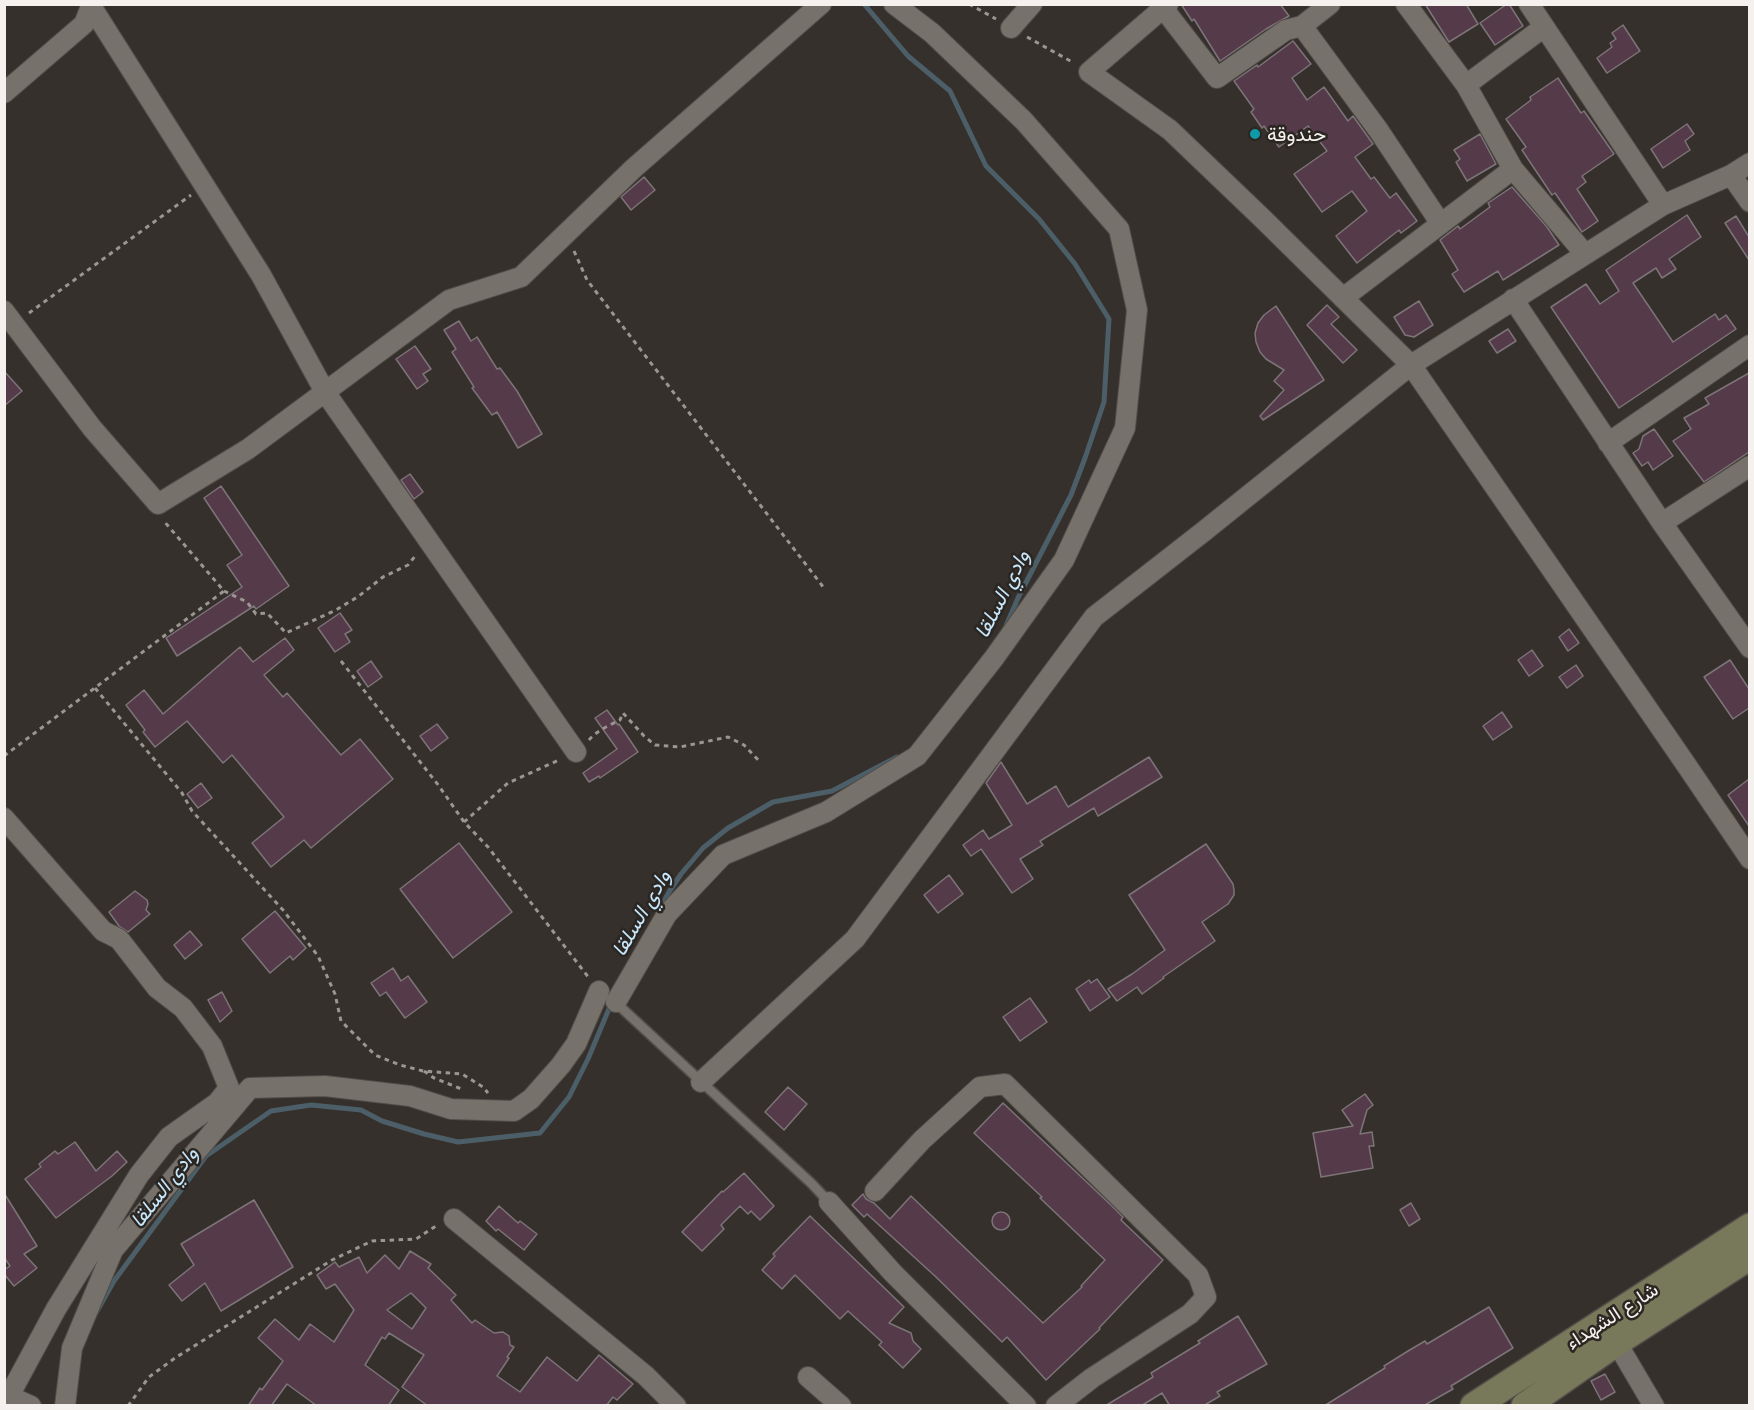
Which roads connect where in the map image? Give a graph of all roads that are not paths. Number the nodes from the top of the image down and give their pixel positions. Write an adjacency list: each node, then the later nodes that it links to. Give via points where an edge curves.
1 (821, 4): 26 (street, via 634,168 521,277 449,300)
2 (894, 4): 35 (street, via 932,33 1024,121 1119,229 1137,310 1125,428 1064,560 917,756 826,812 723,855 667,914)
3 (1032, 4): 11 (street)
4 (1330, 4): 9 (street)
5 (1406, 4): 12 (street)
6 (1528, 4): 10 (street)
7 (91, 5): 13 (street, via 84,24); 26 (street, via 261,275)
8 (1165, 6): 9 (street, via 1217,78 1286,30); 21 (street, via 1089,72 1170,130)
9 (1302, 26): 19 (street)
10 (1544, 27): 12 (street); 18 (street)
11 (1011, 28)
12 (1466, 85): 15 (street)
13 (4, 93)
14 (1749, 163): 16 (street)
15 (1513, 170): 19 (street); 20 (street)
16 (1731, 175): 17 (street); 18 (street)
17 (1749, 202)
18 (1664, 205): 20 (street)
19 (1441, 224): 21 (street)
20 (1585, 254): 22 (street)
21 (1343, 298): 25 (street)
22 (1513, 299): 25 (street); 27 (street)
23 (9, 318): 26 (street, via 92,428 158,504 248,449)
24 (1749, 345): 27 (street)
25 (1411, 365): 33 (street); 36 (street, via 1094,617 855,939)
26 (325, 392): 31 (street)
27 (1608, 444): 29 (street)
28 (1749, 466): 29 (street)
29 (1662, 523): 30 (street)
30 (1749, 648)
31 (576, 752)
32 (4, 818): 44 (street, via 103,931 119,939 157,988 183,1008 213,1046 229,1088 217,1103 169,1137 139,1175)
33 (1749, 859)
34 (599, 991): 35 (lane); 46 (street, via 576,1044 561,1065 531,1099 514,1110 451,1109 410,1095 325,1086 250,1088 113,1250 72,1348)
35 (616, 1002): 36 (lane)
36 (701, 1082): 38 (lane)
37 (875, 1191): 50 (street, via 922,1140 980,1087 1005,1084 1198,1275 1206,1296 1190,1314)
38 (829, 1202): 49 (street, via 893,1273)
39 (454, 1220): 47 (street, via 646,1376)
40 (1749, 1227): 42 (main road, شارع الشهداء)
41 (1749, 1256): 42 (main road)
42 (1610, 1332): 51 (main road, شارع الشهداء); 52 (main road); 53 (street)
43 (808, 1377): 48 (street)
44 (7, 1395): 45 (street)
45 (31, 1406)
46 (65, 1406)
47 (676, 1406)
48 (841, 1406)
49 (1026, 1406)
50 (1056, 1406)
51 (1474, 1406)
52 (1525, 1406)
53 (1654, 1406)

